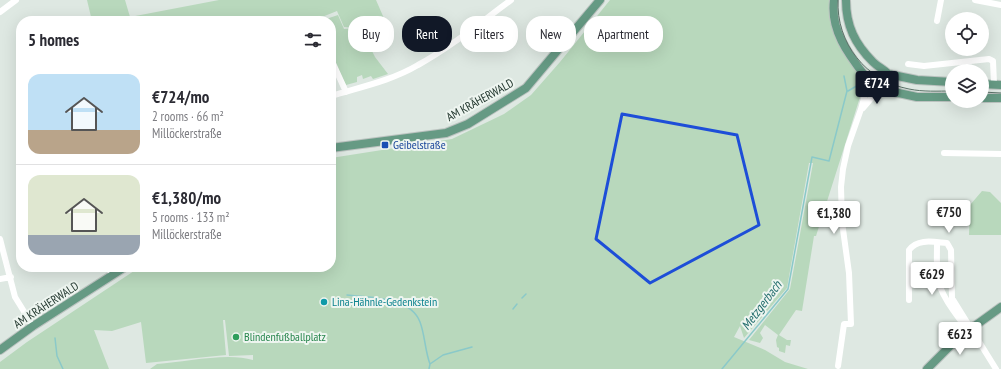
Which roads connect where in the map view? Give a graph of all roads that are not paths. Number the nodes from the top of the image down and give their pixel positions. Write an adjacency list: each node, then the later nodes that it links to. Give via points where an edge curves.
1 (16, 0): 9 (street)
2 (511, 0): 19 (street, via 417,66 392,78)
3 (600, 0): 25 (main road, AM KRÄHERWALD, via 526,88 468,124 446,133)
4 (834, 0): 15 (main road, via 833,13 838,32 854,63)
5 (846, 0): 12 (main road, via 846,14 853,38)
6 (941, 0): 10 (street)
7 (975, 0): 8 (street)
8 (1001, 5)
9 (0, 12)
10 (937, 21)
11 (908, 64): 17 (street, via 924,66 989,59 993,61)
12 (879, 68): 14 (main road); 15 (main road, via 870,71)
13 (336, 70): 19 (street)
14 (888, 74): 16 (main road, via 917,80); 18 (main road, via 888,83)
15 (867, 81): 18 (main road, via 875,89); 24 (street)
16 (945, 82)
17 (998, 84)
18 (881, 89): 21 (main road, via 917,96); 24 (street)
19 (346, 92): 20 (street)
20 (336, 95)
21 (945, 97)
22 (989, 98): 23 (main road)
23 (1001, 98)
24 (862, 109): 42 (street, via 853,128 843,169 840,202 851,311 850,324 844,324)
25 (336, 147)
26 (944, 153): 27 (street)
27 (1001, 154)
28 (0, 239): 33 (street)
29 (937, 243): 35 (street, via 947,243 950,247); 36 (street, via 937,280); 37 (street, via 916,243 909,250)
30 (111, 272): 32 (street)
31 (118, 272): 32 (main road, AM KRÄHERWALD)
32 (113, 275): 39 (main road, AM KRÄHERWALD)
33 (11, 277): 34 (street); 39 (street, via 15,297)
34 (0, 279)
35 (951, 293): 36 (street); 40 (street)
36 (942, 296): 40 (street, via 962,324)
37 (909, 300)
38 (1001, 307): 40 (main road)
39 (33, 326): 41 (main road, AM KRÄHERWALD)
40 (971, 330): 43 (main road, via 949,346); 44 (main road); 45 (street)
41 (0, 350)
42 (838, 366)
43 (927, 369)
44 (932, 369)
45 (996, 369)

